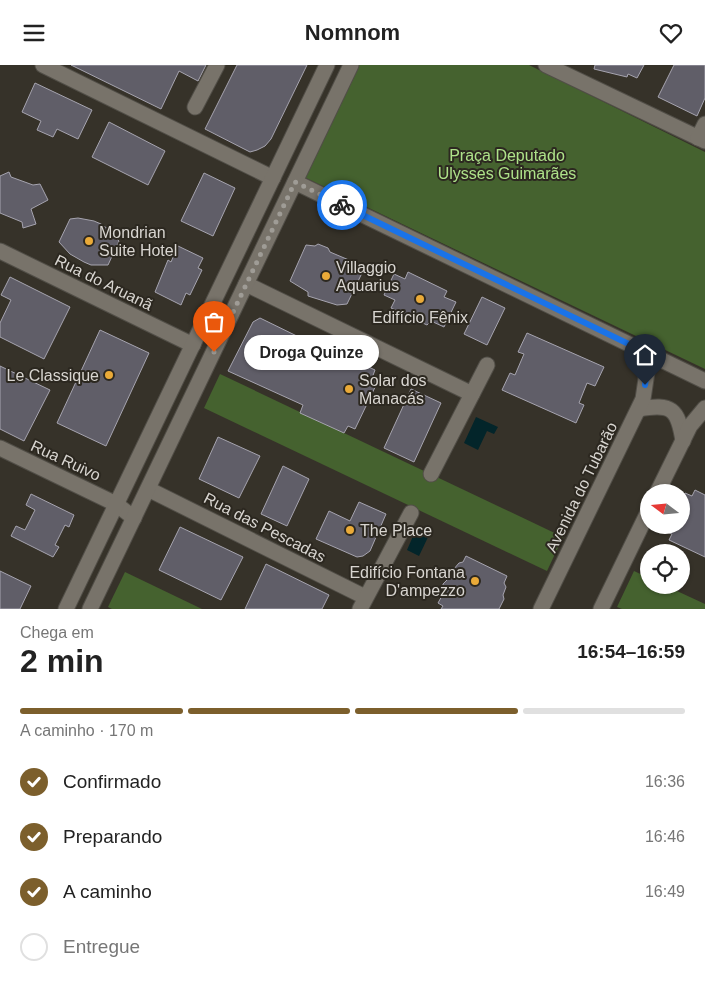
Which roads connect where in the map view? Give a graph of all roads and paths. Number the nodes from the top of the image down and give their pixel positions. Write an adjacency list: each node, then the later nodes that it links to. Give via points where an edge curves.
1 (43, 65): 9 (street)
2 (216, 65): 6 (street)
3 (327, 65): 9 (street)
4 (351, 65): 10 (street)
5 (554, 67): 8 (street)
6 (195, 107)
7 (705, 124): 8 (street)
8 (702, 139)
9 (273, 178): 13 (street)
10 (295, 182): 12 (street); 14 (street)
11 (0, 251): 13 (street, Rua do Aruanã)
12 (246, 284): 17 (street); 24 (street)
13 (193, 345): 25 (street)
14 (639, 349): 16 (street); 19 (street, Avenida do Tubarão, via 647,372)
15 (487, 365): 17 (street)
16 (705, 381)
17 (472, 394): 22 (street)
18 (705, 408): 20 (street, via 690,425)
19 (638, 409): 20 (street, via 663,407 674,412 680,422); 32 (street, Avenida do Tubarão)
20 (683, 441): 23 (street)
21 (0, 448): 25 (street, Rua Ruivo)
22 (431, 474)
23 (662, 484)
24 (148, 489): 27 (street); 29 (street, Rua das Pescadas)
25 (116, 504): 27 (street, Rua Ruivo); 30 (street)
26 (411, 513): 29 (street)
27 (134, 518): 31 (street)
28 (640, 528): 33 (street)
29 (363, 603)
30 (66, 609)
31 (90, 609)
32 (541, 609)
33 (600, 609)

